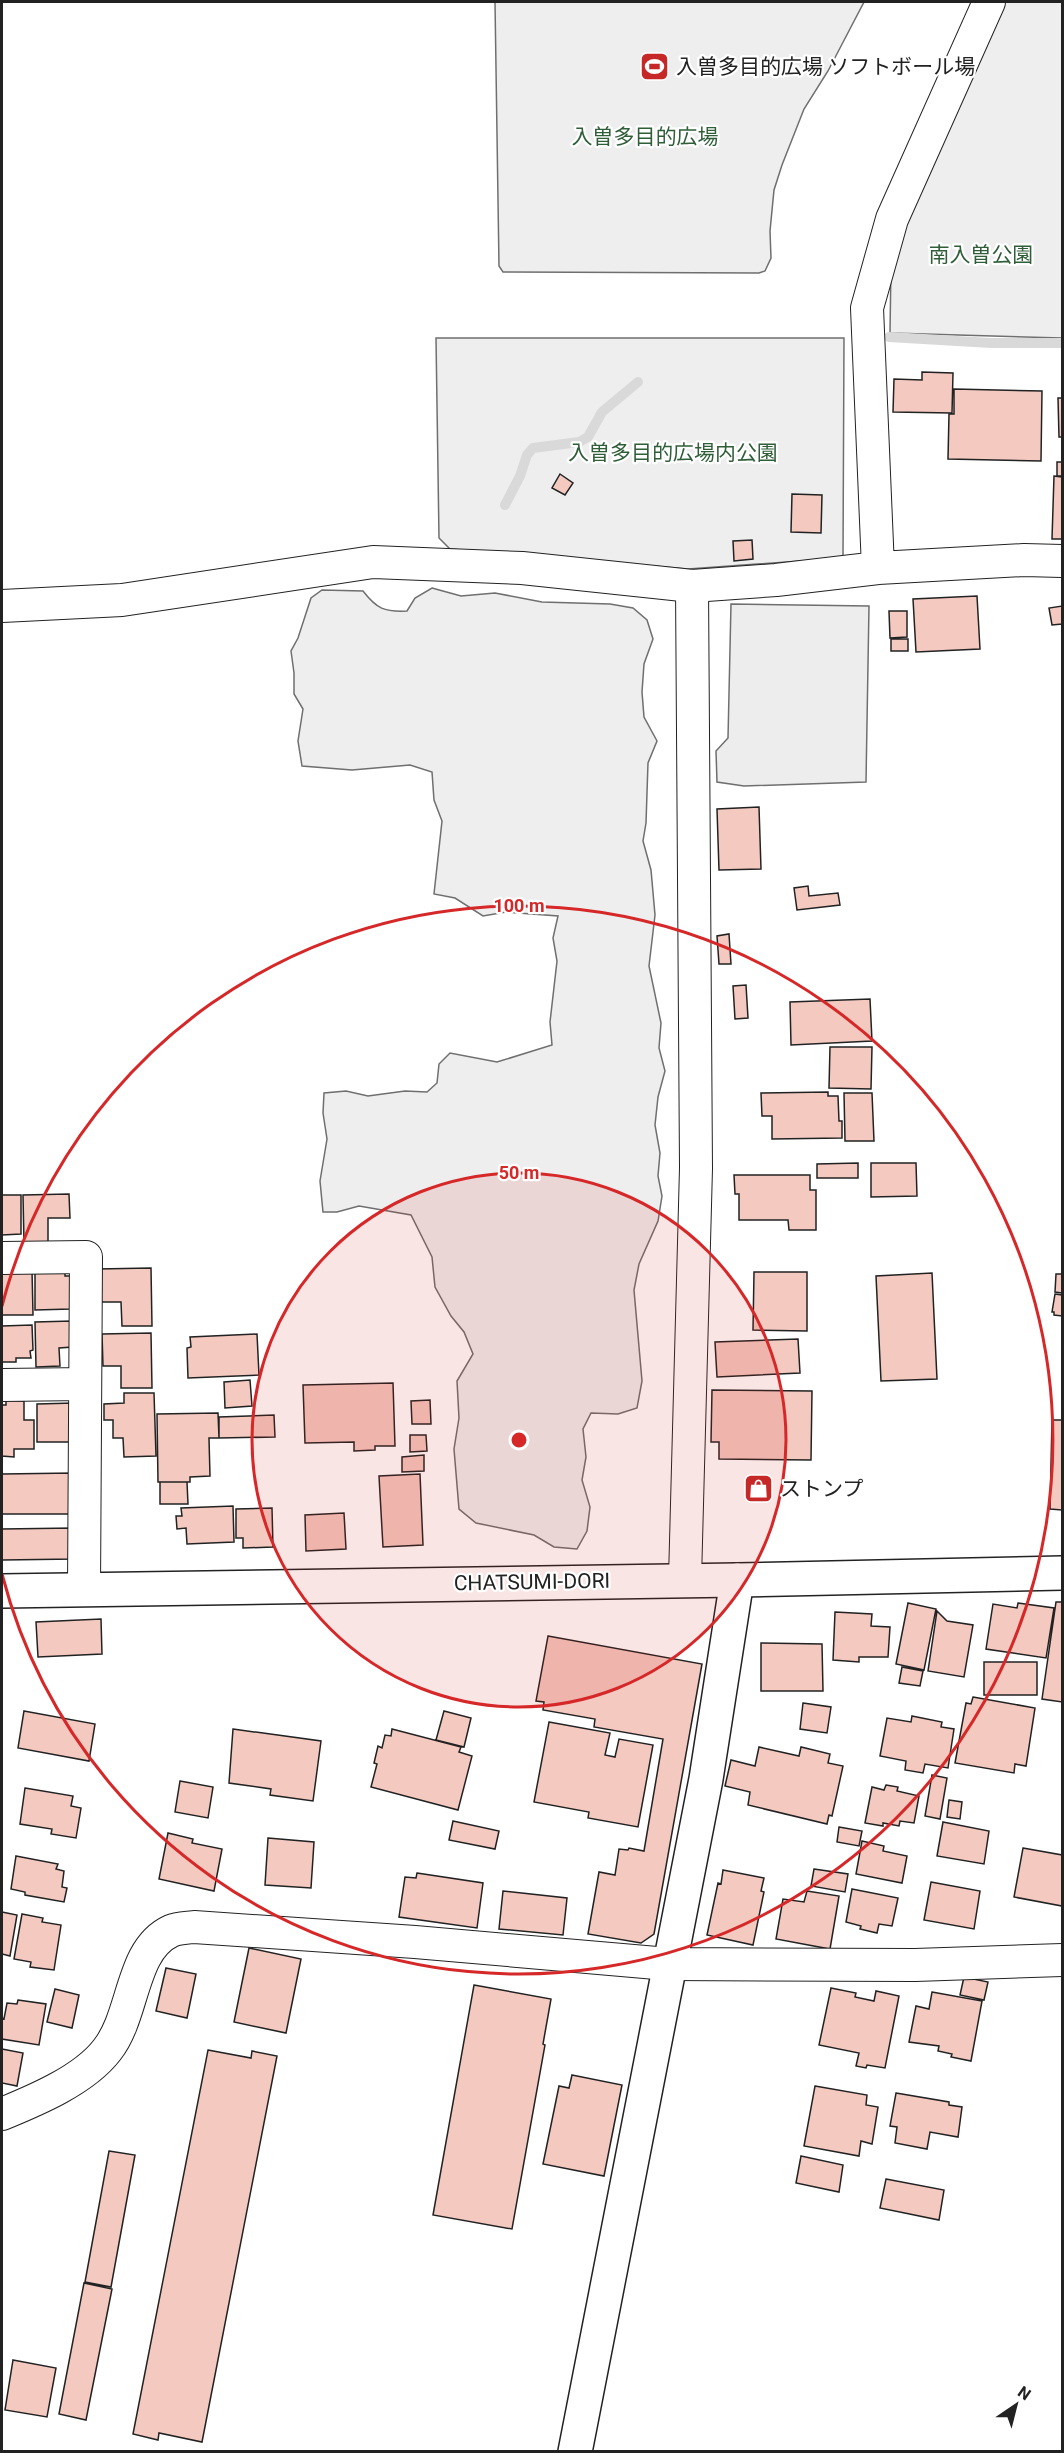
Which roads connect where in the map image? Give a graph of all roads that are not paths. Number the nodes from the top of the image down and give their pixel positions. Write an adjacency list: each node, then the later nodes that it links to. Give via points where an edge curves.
1 (989, 2): 3 (street, via 892,219 867,308)
2 (1062, 561): 3 (street)
3 (878, 568): 4 (street)
4 (692, 586): 5 (street, via 522,568 373,562 122,600); 10 (street, via 696,1168)
5 (2, 606)
6 (2, 1258): 7 (street, via 86,1257)
7 (85, 1384): 8 (street); 13 (street)
8 (2, 1385)
9 (1062, 1573): 11 (main road, CHATSUMI-DORI)
10 (685, 1580): 11 (main road, CHATSUMI-DORI); 13 (main road, CHATSUMI-DORI)
11 (737, 1580): 15 (main road, via 706,1779)
12 (2, 1590): 13 (main road, CHATSUMI-DORI)
13 (84, 1590)
14 (1062, 1960): 15 (street, via 915,1965)
15 (668, 1964): 16 (street, via 415,1942 194,1927 172,1930 152,1945 143,1958 125,2017 108,2049 87,2069 37,2100); 17 (main road)
16 (2, 2114)
17 (575, 2451)

